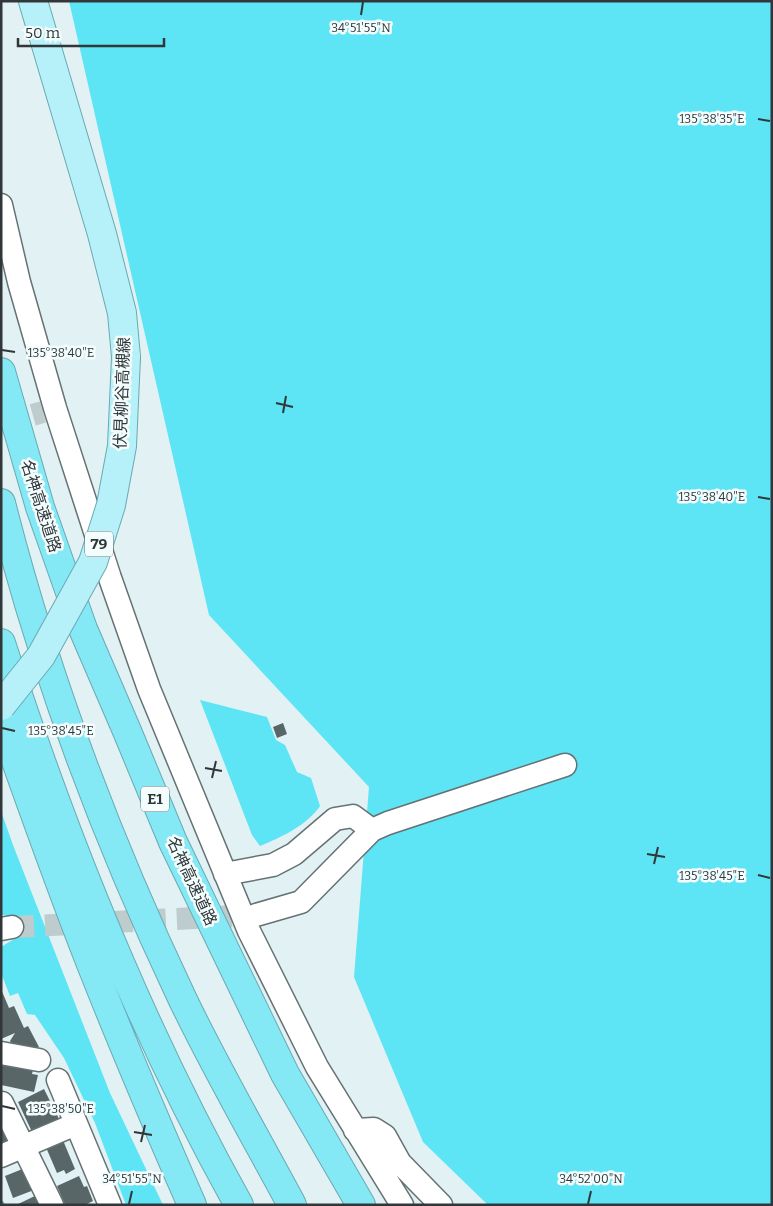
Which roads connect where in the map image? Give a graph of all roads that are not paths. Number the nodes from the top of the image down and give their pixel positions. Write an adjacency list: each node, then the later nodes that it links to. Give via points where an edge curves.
1 (36, 11): 6 (main road, 伏見柳谷高槻線 / 79, bridge, via 122,313 126,356 122,446 111,505 93,562 41,656)
2 (1, 205): 10 (street, via 49,410 149,689)
3 (1, 372): 25 (highway, 名神高速道路 / E1, via 40,507 83,630 173,842 285,1074)
4 (1, 503): 24 (highway, via 67,719 118,854 183,999)
5 (1, 643): 23 (highway, via 66,833 117,956)
6 (1, 706)
7 (1, 719): 22 (highway, via 90,963)
8 (565, 765): 9 (street)
9 (372, 830): 10 (street, via 353,816 335,819 294,854 273,865); 11 (street, via 300,902)
10 (225, 874): 17 (street, via 249,931 313,1058)
11 (256, 915)
12 (1, 1053): 13 (street)
13 (39, 1060)
14 (58, 1080): 16 (street)
15 (2, 1103): 18 (street)
16 (76, 1124): 18 (street); 21 (street)
17 (355, 1130): 26 (street); 27 (street, via 374,1129 385,1136 400,1163)
18 (23, 1147): 19 (street); 20 (street)
19 (1, 1156)
20 (52, 1205)
21 (110, 1205)
22 (192, 1205)
23 (239, 1205)
24 (292, 1205)
25 (360, 1205)
26 (402, 1205)
27 (441, 1205)

